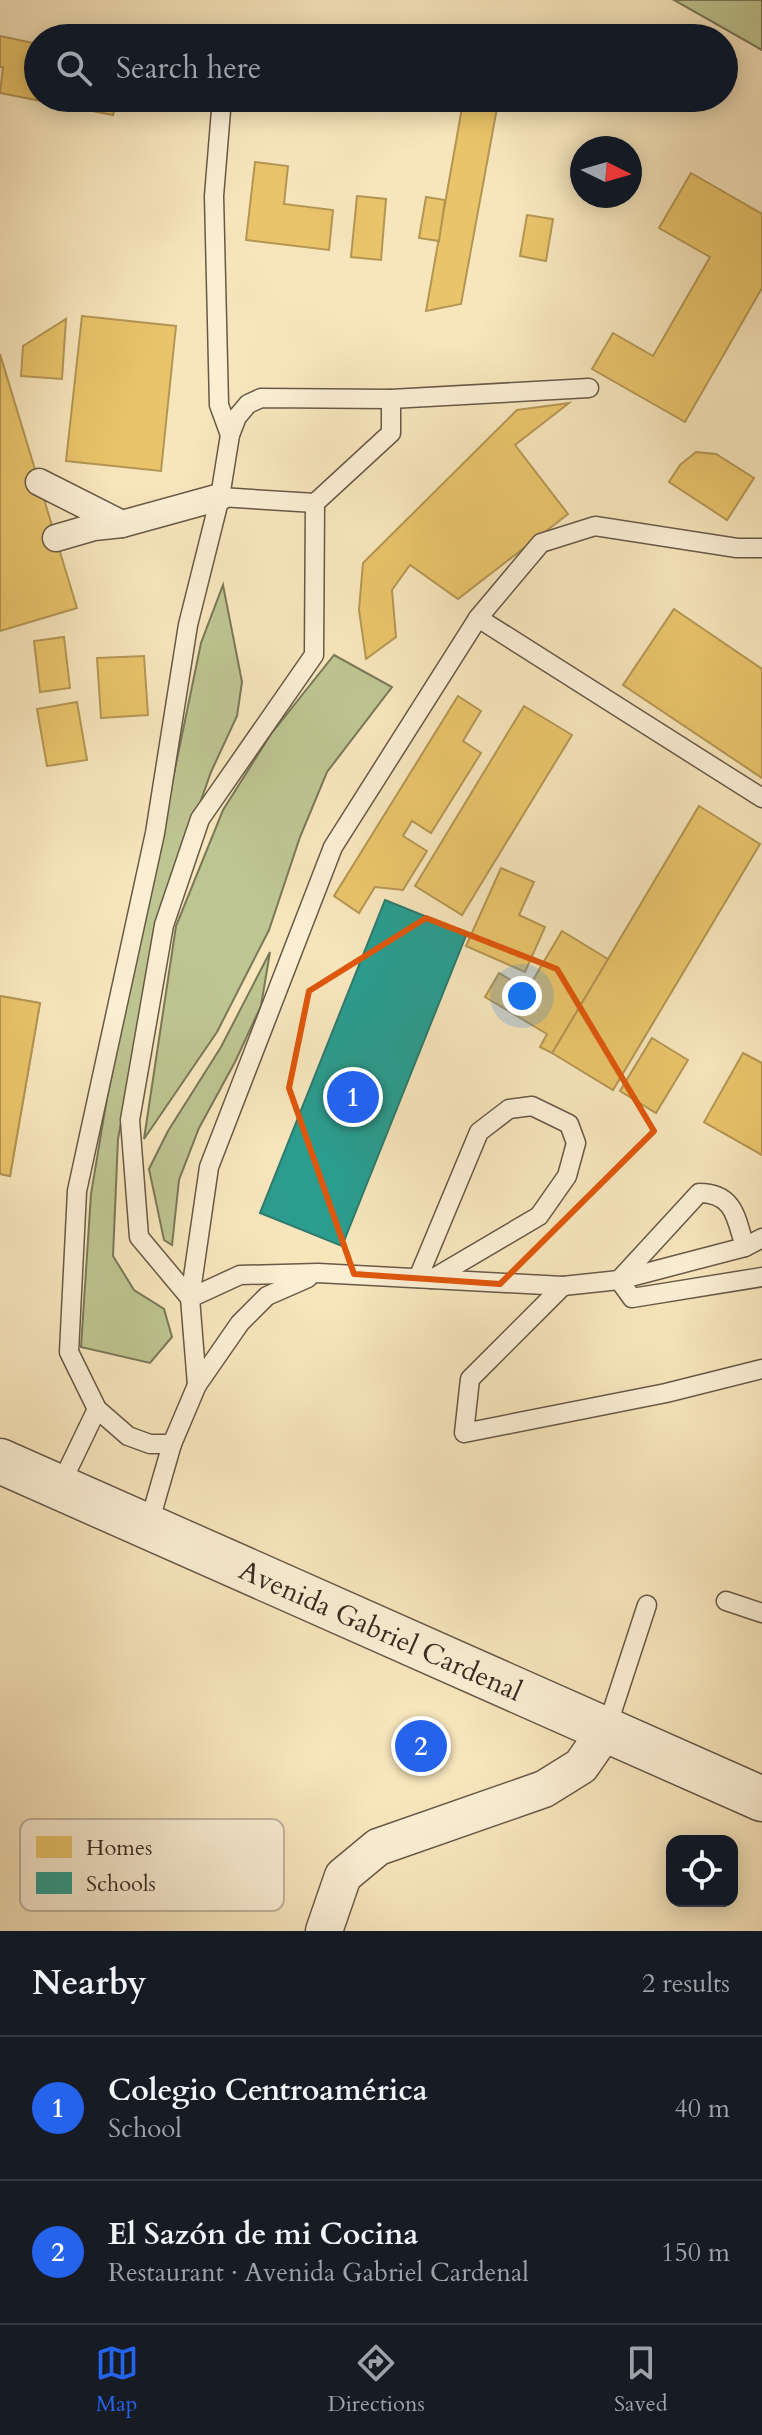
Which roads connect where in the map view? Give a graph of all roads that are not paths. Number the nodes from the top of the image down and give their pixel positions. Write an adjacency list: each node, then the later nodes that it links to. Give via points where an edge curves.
1 (221, 112): 4 (lane, via 214,196 219,405)
2 (589, 388): 3 (lane)
3 (391, 399): 4 (lane, via 261,398 237,417); 7 (lane, via 391,433)
4 (230, 435): 6 (lane)
5 (39, 482): 8 (street)
6 (220, 497): 7 (lane); 8 (street); 23 (lane, via 188,625 155,833 77,1191 69,1352)
7 (315, 503): 20 (lane, via 314,655 200,819 164,925 130,1120 139,1237)
8 (122, 524): 9 (street)
9 (56, 538)
10 (762, 548): 11 (lane, via 595,526 541,543)
11 (478, 618): 12 (lane); 20 (lane, via 333,847 209,1167)
12 (762, 798)
13 (762, 1238): 14 (lane)
14 (745, 1247): 18 (lane); 18 (lane, via 725,1198 699,1193)
15 (318, 1273): 17 (lane); 20 (lane, via 240,1275); 22 (lane, via 267,1296 240,1323)
16 (762, 1277): 18 (lane, via 632,1298)
17 (425, 1278): 17 (lane, via 539,1216 567,1176 576,1143 569,1124 532,1106 509,1109 479,1132); 19 (lane)
18 (619, 1280): 19 (lane)
19 (563, 1286): 21 (lane, via 470,1379 464,1433)
20 (190, 1298): 22 (lane)
21 (762, 1369)
22 (197, 1385): 24 (lane)
23 (97, 1409): 24 (lane, via 128,1436); 26 (lane)
24 (172, 1444): 27 (lane)
25 (0, 1461): 26 (street, Avenida Gabriel Cardenal)
26 (59, 1488): 27 (street, Avenida Gabriel Cardenal)
27 (148, 1527): 31 (street, Avenida Gabriel Cardenal)
28 (726, 1601): 30 (lane)
29 (647, 1605): 31 (lane)
30 (762, 1613)
31 (606, 1730): 32 (street, Avenida Gabriel Cardenal); 33 (street, via 581,1766 544,1789 378,1847 343,1876)
32 (762, 1799)
33 (324, 1931)

